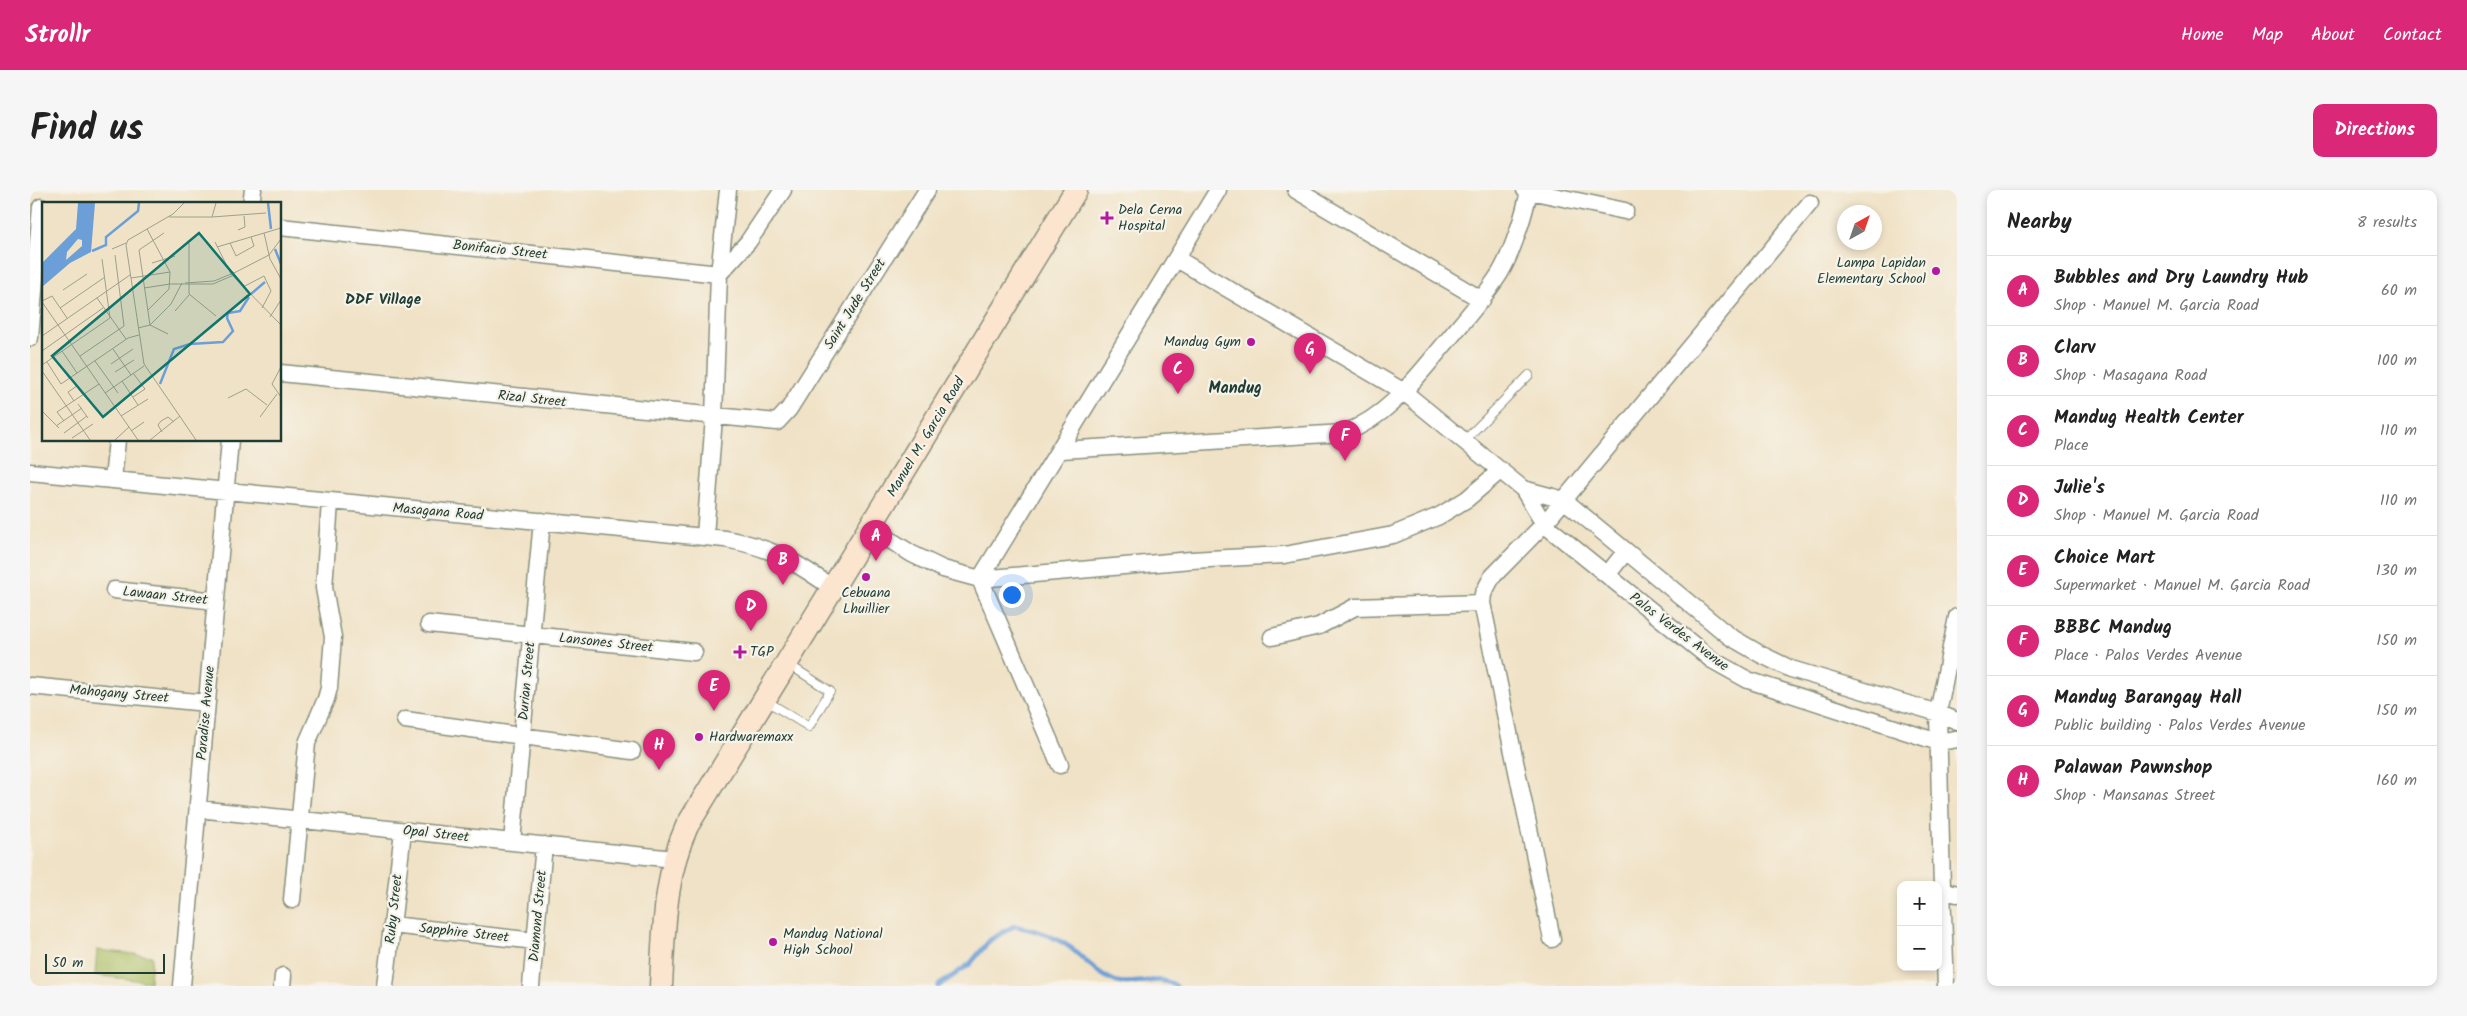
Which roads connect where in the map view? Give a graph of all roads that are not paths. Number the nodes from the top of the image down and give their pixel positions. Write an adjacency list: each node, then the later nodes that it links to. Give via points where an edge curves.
1 (728, 190): 13 (street)
2 (783, 190): 13 (street, via 748,242)
3 (926, 190): 20 (street, Saint Jude Street)
4 (1076, 190): 34 (main road, Manuel M. Garcia Road)
5 (1218, 190): 12 (street)
6 (1296, 190): 14 (street)
7 (1528, 191): 10 (street); 14 (street, via 1510,252)
8 (1810, 204): 30 (street)
9 (38, 207): 15 (street)
10 (1625, 211)
11 (281, 227): 13 (street, Bonifacio Street)
12 (1176, 259): 18 (street, Palos Verdes Avenue); 24 (street)
13 (719, 274): 19 (street)
14 (1482, 300): 18 (street)
15 (30, 338)
16 (281, 373): 19 (street, Rizal Street)
17 (1530, 375): 21 (lane)
18 (1404, 392): 21 (street, Palos Verdes Avenue); 24 (street, via 1362,426 1344,433)
19 (714, 417): 20 (street, Rizal Street, via 771,423); 35 (street)
20 (782, 418)
21 (1465, 440): 25 (street, Palos Verdes Avenue)
22 (117, 441): 27 (street)
23 (230, 441): 29 (street, Paradise Avenue)
24 (1061, 450): 38 (street)
25 (1501, 470): 28 (street, Palos Verdes Avenue); 38 (street, via 1467,499 1440,516 1393,535 1284,555)
26 (30, 472): 27 (street, Masagana Road)
27 (113, 480): 29 (street, Masagana Road)
28 (1523, 489): 30 (street, Palos Verdes Avenue); 33 (street, Palos Verdes Avenue)
29 (226, 492): 31 (street, Masagana Road); 41 (street, Paradise Avenue)
30 (1564, 500): 33 (street); 36 (street, Palos Verdes Avenue)
31 (330, 502): 32 (street, Masagana Road); 61 (street, via 324,588 333,637 329,688 307,743)
32 (542, 521): 35 (street, Masagana Road); 45 (street, Durian Street)
33 (1544, 524): 37 (street, Palos Verdes Avenue); 42 (street, via 1492,577)
34 (871, 528): 38 (street, via 943,569); 39 (main road, Manuel M. Garcia Road)
35 (705, 536): 39 (street, Masagana Road, via 768,549 803,567)
36 (1626, 551): 37 (street); 52 (street, Palos Verdes Avenue, via 1729,636 1760,654 1791,669)
37 (1607, 575): 57 (street, Palos Verdes Avenue, via 1712,660 1748,680)
38 (980, 579): 59 (street)
39 (834, 589): 48 (main road, Manuel M. Garcia Road)
40 (114, 590): 41 (street, Lawaan Street)
41 (216, 601): 51 (street, Paradise Avenue)
42 (1482, 603): 46 (street, via 1354,607 1319,626); 69 (street)
43 (1957, 617): 52 (street)
44 (429, 624): 45 (street, Lansones Street)
45 (532, 635): 47 (street, Lansones Street); 55 (street, Durian Street)
46 (1272, 637)
47 (694, 652)
48 (788, 664): 50 (main road, Manuel M. Garcia Road); 50 (lane, via 830,691 809,727)
49 (30, 686): 51 (street, Mahogany Street)
50 (765, 700): 65 (main road, Manuel M. Garcia Road, via 688,826)
51 (207, 703): 60 (street, Paradise Avenue)
52 (1938, 713): 54 (street, Palos Verdes Avenue); 57 (street)
53 (406, 720): 55 (street)
54 (1957, 721)
55 (522, 736): 58 (street); 63 (street, Durian Street)
56 (1957, 739): 57 (street, Palos Verdes Avenue)
57 (1938, 742): 66 (street)
58 (632, 751)
59 (1060, 765)
60 (198, 810): 61 (street, Opal Street); 71 (street, Paradise Avenue)
61 (300, 821): 62 (street, Opal Street); 67 (street)
62 (403, 831): 63 (street, Opal Street); 68 (street, Ruby Street)
63 (512, 842): 64 (street, Opal Street)
64 (544, 846): 65 (street, Opal Street); 70 (street, Diamond Street)
65 (674, 858): 74 (main road, Manuel M. Garcia Road, via 667,899)
66 (1949, 892): 75 (street)
67 (292, 900)
68 (392, 925): 70 (street, Sapphire Street); 72 (street, Ruby Street)
69 (1552, 939)
70 (535, 941): 73 (street, Diamond Street)
71 (182, 986)
72 (386, 986)
73 (531, 986)
74 (661, 986)
75 (1946, 986)

